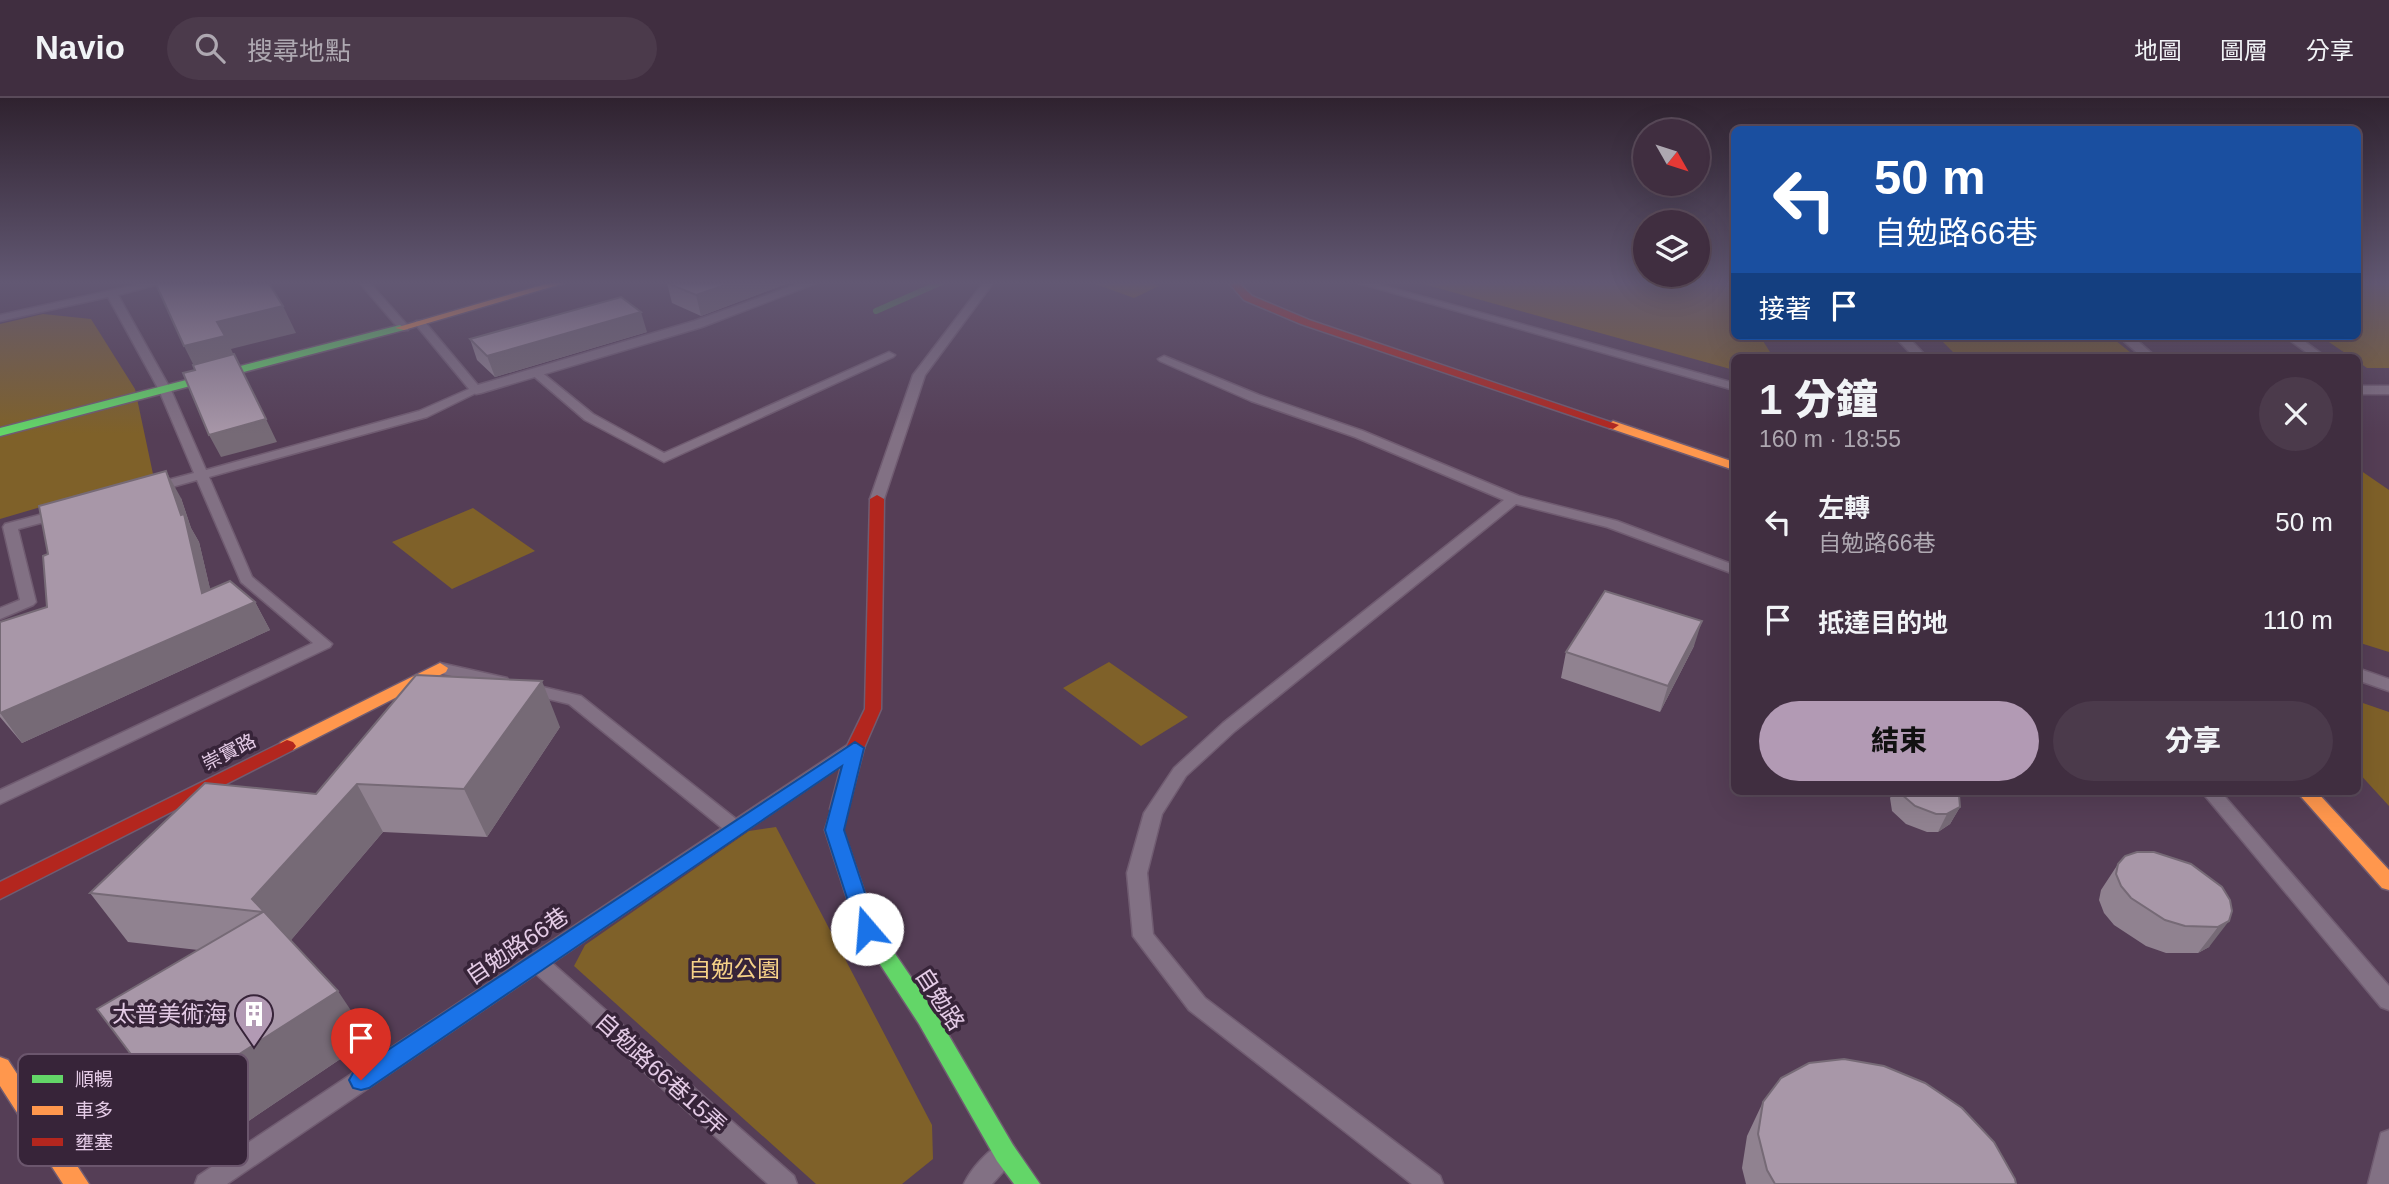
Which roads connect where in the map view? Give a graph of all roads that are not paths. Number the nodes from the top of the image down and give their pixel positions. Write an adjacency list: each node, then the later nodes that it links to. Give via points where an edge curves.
1 (133, 333): 19 (lane)
2 (383, 333): 19 (street)
3 (420, 333): 20 (lane)
4 (669, 333): 16 (street)
5 (951, 333): 26 (lane, via 919,375)
6 (1337, 333): 23 (street)
7 (1541, 333): 17 (lane)
8 (1904, 340): 11 (street)
9 (2129, 340): 12 (street)
10 (2296, 340): 13 (lane)
11 (1917, 354)
12 (2146, 354)
13 (2316, 354)
14 (889, 355): 16 (lane, via 664,458 589,417)
15 (1164, 359): 27 (lane)
16 (536, 373): 20 (street)
17 (1731, 386)
18 (2361, 388): 21 (street)
19 (165, 390): 22 (street); 24 (lane)
20 (476, 390): 24 (lane, via 423,414)
21 (2389, 390)
22 (0, 432)
23 (1731, 465)
24 (202, 475): 25 (lane); 37 (lane, via 246,579 324,643)
25 (138, 492)
26 (877, 499): 34 (street, 自勉路, via 873,709)
27 (1514, 499): 29 (lane, via 1612,524); 55 (lane, via 1228,727 1180,772 1153,813 1136,873 1143,936 1197,1004)
28 (74, 510): 30 (lane, via 10,527 28,602)
29 (1731, 569)
30 (0, 614)
31 (440, 668): 38 (lane, via 575,700); 40 (street, 崇實路)
32 (2361, 675): 33 (street)
33 (2389, 685)
34 (855, 748): 38 (lane, 自勉路66巷); 46 (street, 自勉路, via 834,830 867,929 928,1018)
35 (2213, 795): 42 (lane)
36 (2309, 795): 39 (street)
37 (0, 798)
38 (736, 829): 41 (lane, 自勉路66巷)
39 (2389, 883)
40 (0, 891)
41 (537, 962): 47 (lane, 自勉路66巷); 52 (lane, 自勉路66巷15弄)
42 (2389, 1001)
43 (0, 1067): 44 (street)
44 (18, 1094)
45 (2389, 1141): 56 (lane)
46 (1006, 1153): 53 (lane); 54 (street, 自勉路)
47 (248, 1156)
48 (65, 1166): 50 (street)
49 (234, 1166): 51 (lane, 自勉路66巷)
50 (77, 1184)
51 (207, 1184)
52 (785, 1184)
53 (976, 1184)
54 (1028, 1184)
55 (1431, 1184)
56 (2380, 1184)

